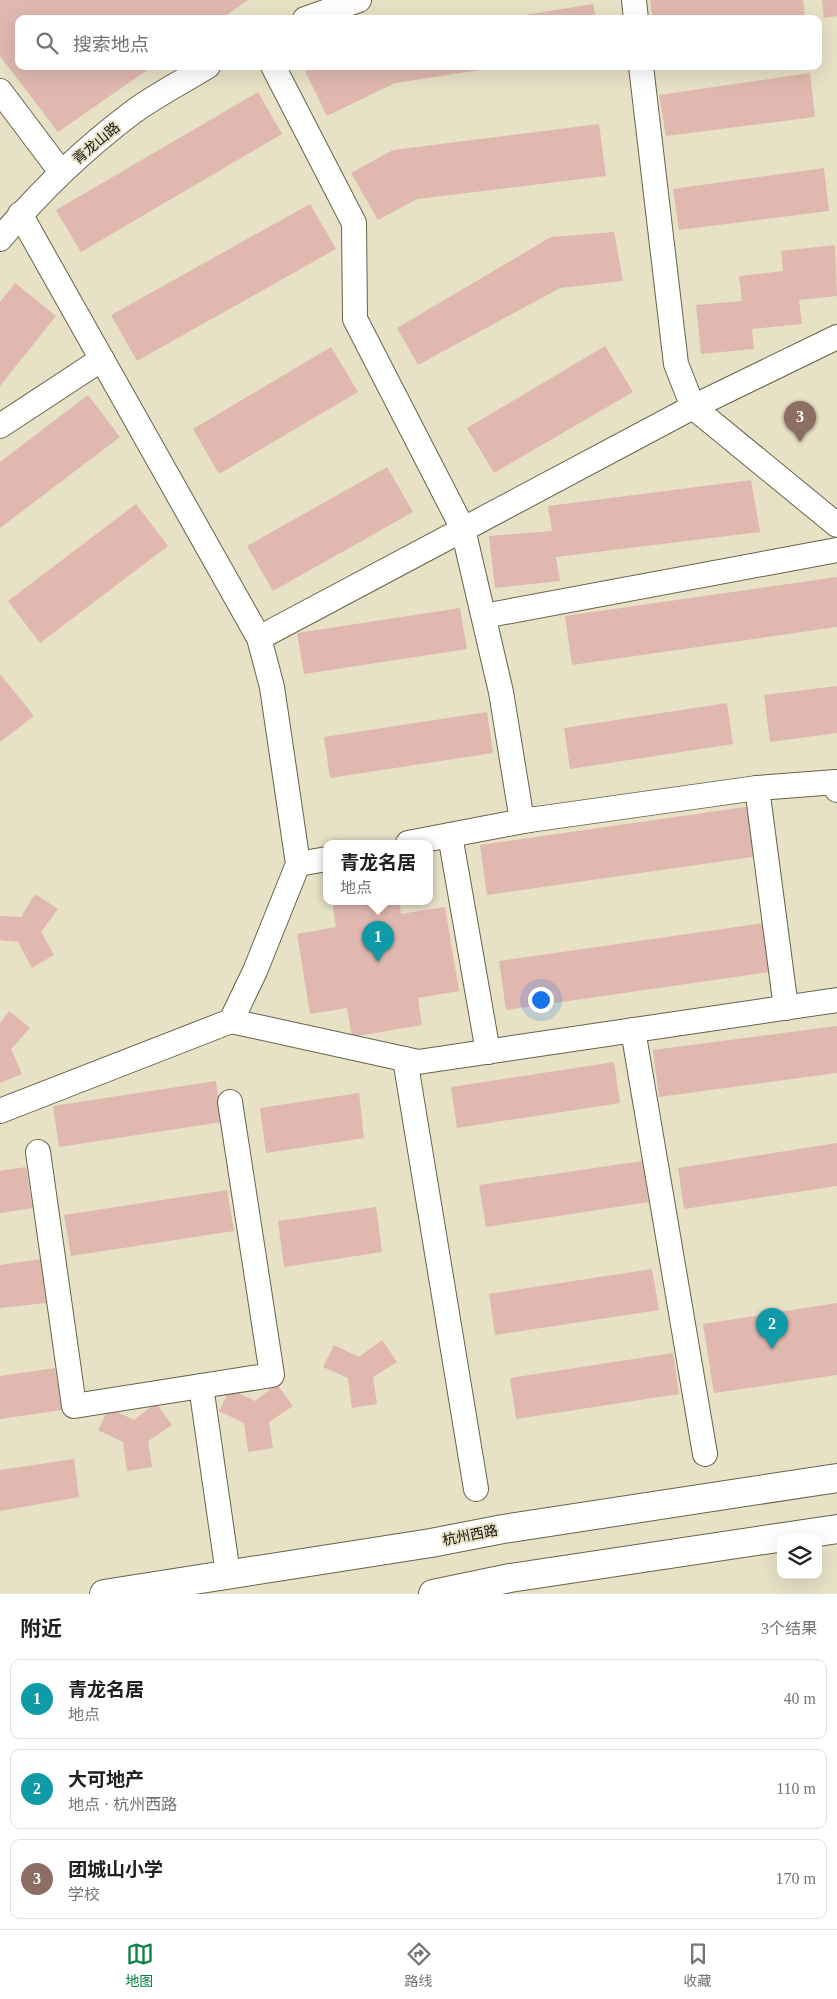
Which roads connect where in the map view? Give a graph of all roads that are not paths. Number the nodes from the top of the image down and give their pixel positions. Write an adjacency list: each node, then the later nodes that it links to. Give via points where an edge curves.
1 (359, 0): 3 (street)
2 (634, 0): 4 (street)
3 (316, 15)
4 (636, 15)
5 (202, 70): 9 (street, 青龙山路, via 134,112)
6 (275, 70): 17 (street, via 354,223 355,319)
7 (641, 70): 14 (street, via 676,364)
8 (0, 91): 9 (street)
9 (62, 172): 10 (street, 青龙山路)
10 (20, 214): 11 (street, 青龙山路); 13 (street)
11 (0, 239)
12 (837, 337): 14 (street)
13 (102, 359): 15 (street); 20 (street)
14 (694, 407): 16 (street); 17 (street)
15 (0, 426)
16 (837, 525)
17 (463, 529): 19 (street); 20 (street)
18 (837, 550): 19 (street)
19 (484, 616): 23 (street, via 502,692 522,821)
20 (259, 638): 27 (street, via 272,687)
21 (757, 788): 22 (street, via 836,782); 23 (street); 29 (street)
22 (837, 790)
23 (534, 819): 24 (street)
24 (450, 835): 25 (street); 32 (street)
25 (424, 840)
26 (323, 860): 27 (street)
27 (298, 864): 30 (street, via 255,972)
28 (837, 1000): 29 (street)
29 (786, 1008): 31 (street)
30 (231, 1021): 33 (street); 35 (street)
31 (633, 1030): 32 (street); 38 (street)
32 (488, 1052): 33 (street, via 418,1062)
33 (405, 1060): 40 (street)
34 (230, 1102): 37 (street, via 272,1375)
35 (0, 1111)
36 (38, 1152): 37 (street, via 74,1406)
37 (201, 1386): 42 (street)
38 (705, 1454)
39 (837, 1478): 42 (main road, 杭州西路)
40 (476, 1489)
41 (837, 1529): 43 (main road)
42 (228, 1574): 44 (main road, 杭州西路)
43 (511, 1586): 45 (main road)
44 (104, 1594)
45 (434, 1594)

